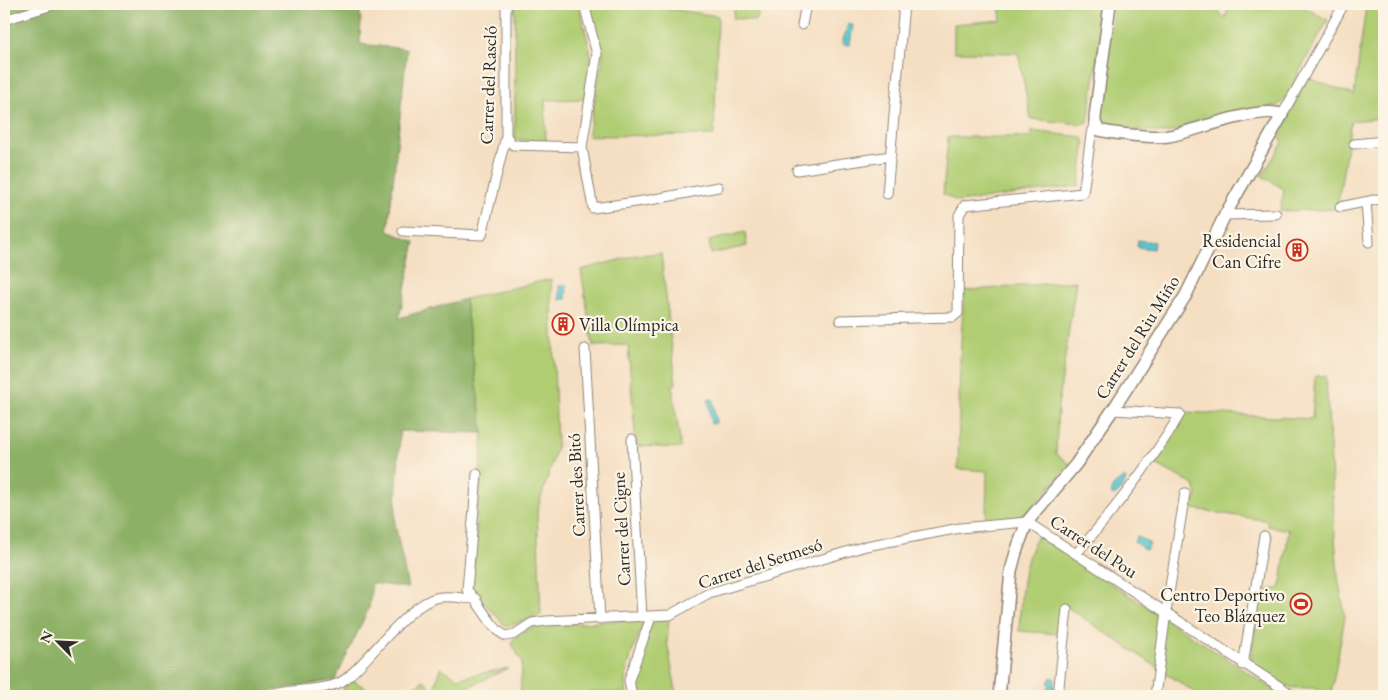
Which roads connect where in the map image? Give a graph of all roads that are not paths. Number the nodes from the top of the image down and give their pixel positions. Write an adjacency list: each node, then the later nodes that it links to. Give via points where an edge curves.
1 (56, 4): 8 (street)
2 (506, 4): 12 (street, Carrer del Rascló)
3 (584, 4): 15 (street, via 597,54)
4 (806, 4): 9 (street)
5 (904, 4): 16 (street)
6 (1110, 4): 11 (street, via 1094,117)
7 (1344, 4): 10 (street, Carrer del Riu Miño)
8 (4, 20)
9 (802, 25)
10 (1282, 115): 11 (street, via 1243,116 1167,136 1104,131); 23 (street, Carrer del Riu Miño)
11 (1097, 127): 27 (street, via 1092,130 1083,193 964,205 959,215 958,313 953,317)
12 (506, 136): 15 (street, via 513,144); 25 (street, Carrer del Rascló, via 482,236)
13 (1384, 141): 14 (street)
14 (1354, 144)
15 (582, 147): 18 (street, via 592,208)
16 (891, 156): 17 (street); 19 (street)
17 (797, 170)
18 (718, 187)
19 (887, 194)
20 (1384, 198): 21 (street)
21 (1366, 202): 22 (street); 26 (street)
22 (1340, 208)
23 (1225, 214): 24 (street); 29 (street, Carrer del Riu Miño, via 1186,294)
24 (1276, 214)
25 (403, 231)
26 (1369, 242)
27 (840, 320)
28 (585, 349): 40 (street, Carrer des Bitó)
29 (1113, 410): 33 (street, Carrer del Riu Miño, via 1076,464); 35 (street, via 1180,414 1138,480)
30 (632, 439): 39 (street, Carrer del Cigne)
31 (477, 474): 36 (street, via 467,590)
32 (1185, 493): 38 (street)
33 (1027, 522): 35 (street, Carrer del Pou); 39 (street, Carrer del Setmesó, via 960,528 866,546 709,593 670,615); 44 (street, Carrer del Riu Miño, via 1011,571)
34 (1264, 536): 41 (street)
35 (1076, 554): 38 (street, Carrer del Pou)
36 (476, 599): 40 (street, Carrer del Setmesó, via 496,630 506,636 532,623); 42 (street, via 440,597 420,605 343,682)
37 (1067, 609): 45 (street)
38 (1166, 612): 41 (street, Carrer del Pou); 46 (street)
39 (646, 617): 40 (street, Carrer del Setmesó); 43 (street, via 628,680)
40 (600, 618)
41 (1243, 665): 47 (street, Carrer del Pou)
42 (270, 696)
43 (632, 696)
44 (999, 696)
45 (1058, 696)
46 (1155, 696)
47 (1294, 696)

